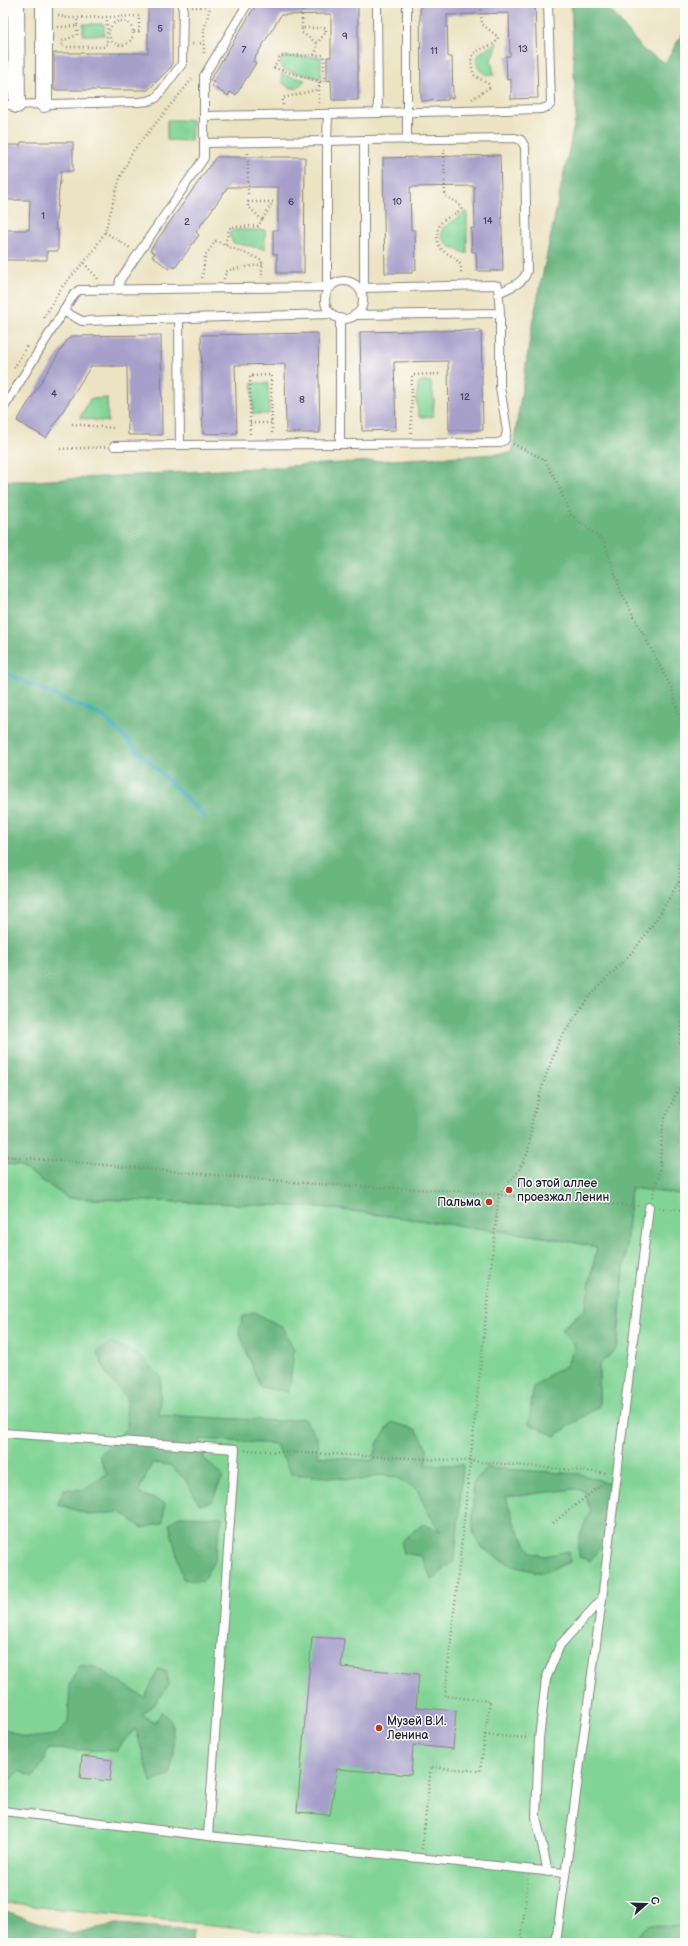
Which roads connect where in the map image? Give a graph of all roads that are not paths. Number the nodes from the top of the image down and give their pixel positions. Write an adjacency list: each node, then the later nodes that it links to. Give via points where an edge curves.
1 (16, 3): 9 (street)
2 (183, 3): 8 (lane, via 182,64 156,98 139,102)
3 (248, 3): 13 (lane, via 204,76)
4 (377, 3): 11 (lane)
5 (407, 3): 10 (lane)
6 (548, 3): 10 (lane, via 551,102 548,107)
7 (49, 8): 8 (street)
8 (44, 104): 9 (lane)
9 (10, 105)
10 (407, 112): 11 (lane); 15 (lane)
11 (378, 113): 12 (lane)
12 (328, 114): 13 (lane); 16 (lane)
13 (204, 116): 17 (lane)
14 (364, 140): 15 (lane); 16 (lane); 20 (lane)
15 (407, 140): 21 (lane, via 521,140 525,147 527,270 521,282)
16 (328, 141): 17 (lane); 18 (lane)
17 (205, 143): 19 (lane, via 204,158 200,166 120,280)
18 (329, 287): 19 (lane); 20 (lane, via 344,281); 24 (lane, via 326,303)
19 (119, 288): 22 (lane, via 78,290)
20 (361, 288): 21 (lane, via 493,285 498,286); 25 (lane, via 363,303)
21 (500, 292): 23 (lane)
22 (63, 311): 26 (lane, via 82,321); 28 (lane)
23 (500, 313): 25 (lane); 29 (lane, via 500,387 507,432 505,440 498,443)
24 (332, 314): 26 (lane); 27 (lane)
25 (354, 315): 27 (lane, via 351,318)
26 (179, 318): 30 (lane)
27 (340, 318): 29 (lane)
28 (3, 409)
29 (340, 444): 30 (lane)
30 (180, 445): 31 (lane)
31 (114, 446)
32 (649, 1207): 34 (lane)
33 (3, 1433): 36 (lane, via 235,1449)
34 (602, 1599): 37 (lane, via 560,1645 546,1678 539,1739 536,1817); 38 (lane)
35 (3, 1811): 36 (lane)
36 (208, 1836): 37 (lane)
37 (548, 1872): 38 (lane)
38 (564, 1873): 39 (lane)
39 (556, 1943)

